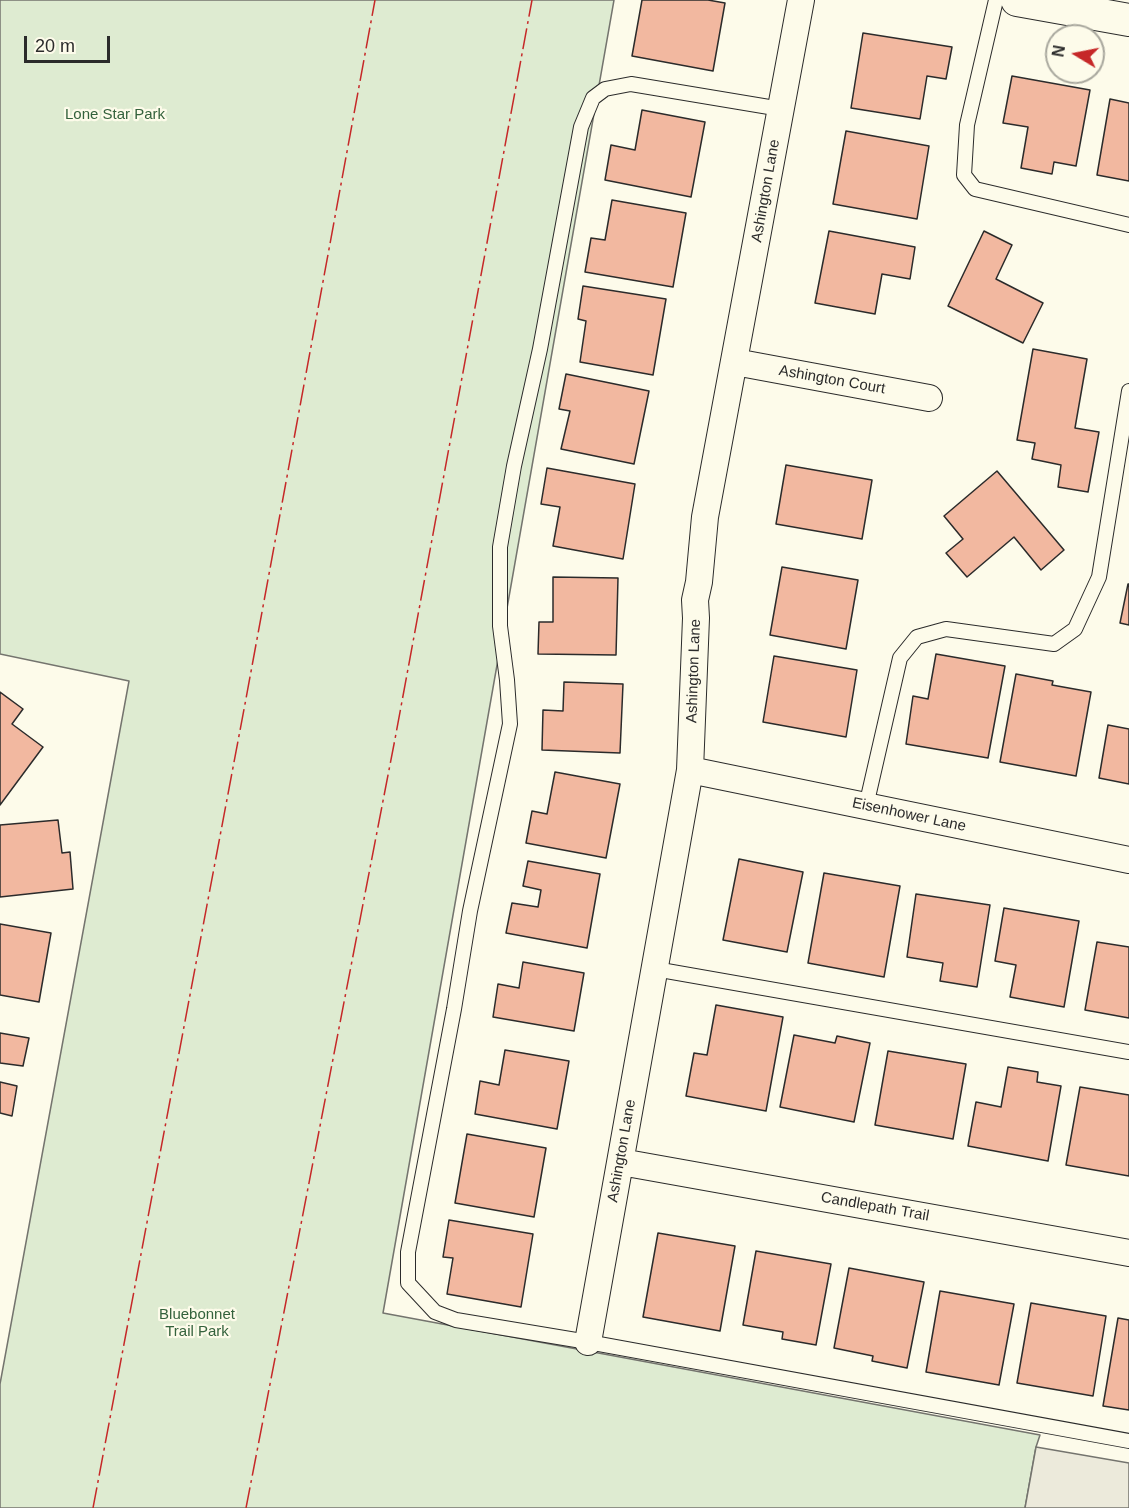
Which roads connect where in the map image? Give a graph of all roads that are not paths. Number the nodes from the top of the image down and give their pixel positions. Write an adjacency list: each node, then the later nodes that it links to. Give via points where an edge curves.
1 (801, 0): 5 (street, Ashington Lane)
2 (996, 0): 6 (lane, via 967,125 964,175 975,189)
3 (1017, 0): 4 (street)
4 (1129, 20)
5 (781, 109): 7 (street, Ashington Lane); 17 (lane, via 631,84 605,90 593,98 581,127 500,547 500,626 510,724 470,911 408,1252 408,1284 435,1312 456,1320)
6 (1129, 225)
7 (735, 362): 9 (street, Ashington Court); 10 (street, Ashington Lane, via 705,517 694,600)
8 (1129, 391): 11 (lane, via 1099,577 1075,629 1054,644 946,629 917,637 900,658)
9 (929, 398)
10 (690, 770): 11 (street, Eisenhower Lane); 13 (street, Ashington Lane)
11 (866, 806): 12 (street, Eisenhower Lane)
12 (1129, 860)
13 (655, 969): 14 (lane); 15 (street, Ashington Lane)
14 (1129, 1052)
15 (621, 1162): 16 (street, Candlepath Trail); 17 (street, Ashington Lane)
16 (1129, 1253)
17 (588, 1342): 18 (lane)
18 (1129, 1441)

